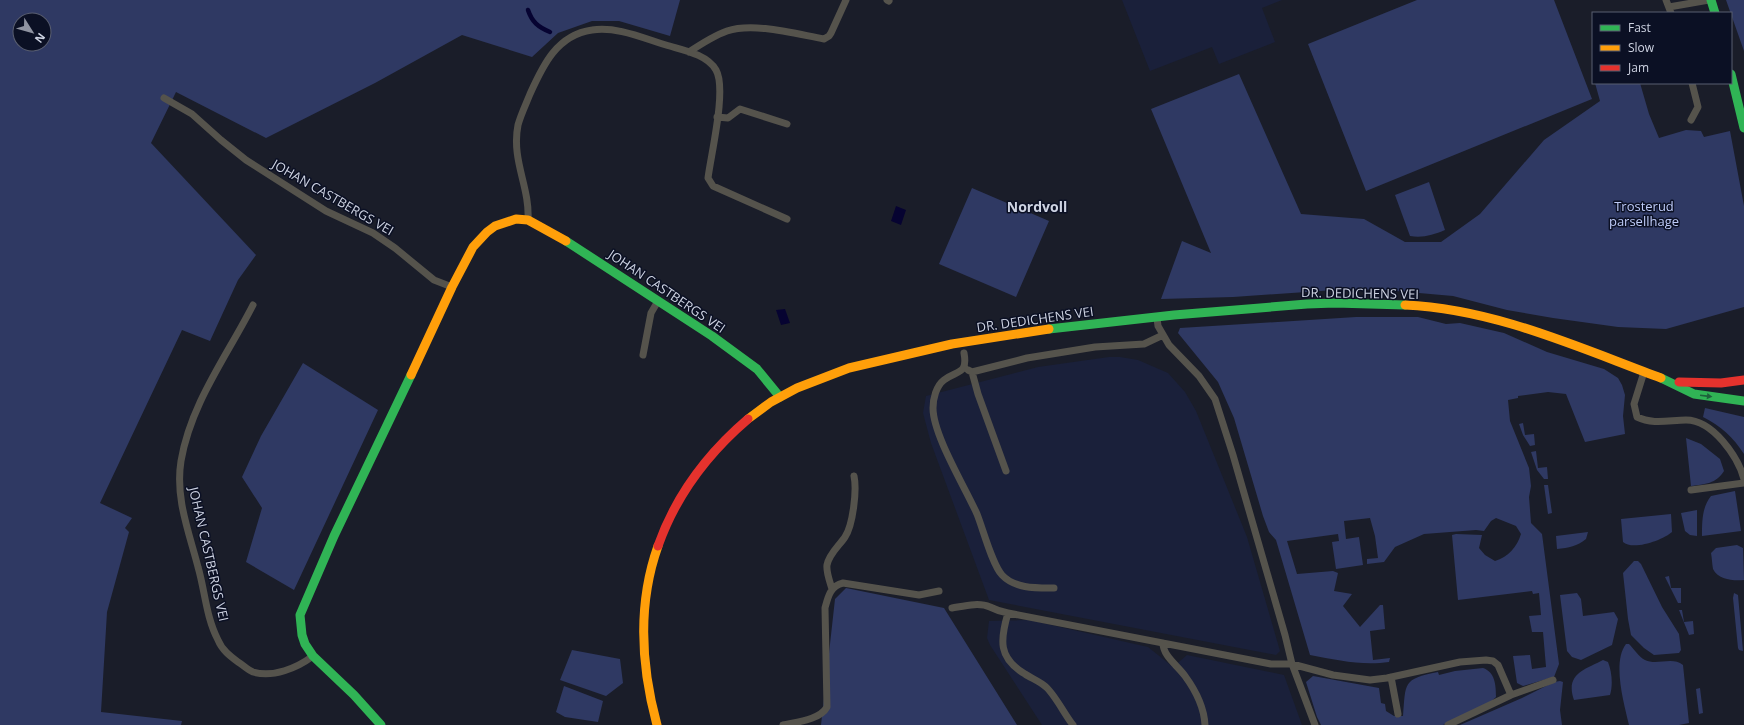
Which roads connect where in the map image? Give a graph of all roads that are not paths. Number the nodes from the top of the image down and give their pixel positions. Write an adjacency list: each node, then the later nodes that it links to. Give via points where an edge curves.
1 (846, 0): 5 (lane, via 831,33 824,39 757,29 739,29 727,31)
2 (1710, 0): 3 (lane); 4 (street)
3 (1669, 7)
4 (1715, 12)
5 (689, 52): 9 (lane, via 707,60 716,70 720,83); 14 (lane, via 627,33 593,30 563,42 553,52 542,67 526,103 516,143 517,159 529,211)
6 (1732, 78): 12 (street)
7 (1692, 84): 10 (lane, via 1698,107)
8 (164, 98): 15 (lane, JOHAN CASTBERGS VEI, via 192,114 246,160 326,211 373,233 434,280)
9 (717, 117): 11 (lane, via 728,118 740,109); 13 (lane, via 708,178 710,182 728,194)
10 (1691, 120)
11 (787, 124)
12 (1744, 128)
13 (787, 219)
14 (528, 220): 15 (street, via 504,222 487,232 473,248); 16 (street, JOHAN CASTBERGS VEI, via 560,237)
15 (452, 287): 40 (street, via 300,615 302,635)
16 (658, 301): 21 (lane, via 651,313); 27 (street, JOHAN CASTBERGS VEI, via 757,369)
17 (253, 305): 40 (lane, JOHAN CASTBERGS VEI, via 196,408 185,440 179,495 206,605 221,647 252,671 264,674 291,668)
18 (1156, 316): 19 (lane); 24 (street, DR. DEDICHENS VEI, via 1328,303 1427,307 1509,323); 27 (street, DR. DEDICHENS VEI, via 1047,329 939,347 827,374)
19 (1163, 335): 23 (lane, via 1144,344 1027,358); 41 (lane, via 1169,345 1199,376 1215,399)
20 (964, 353): 22 (lane)
21 (643, 355)
22 (965, 368): 23 (lane); 34 (lane, via 943,381 937,389 933,409 942,441 977,514 1002,576 1025,586)
23 (972, 372): 29 (lane)
24 (1644, 372): 26 (street, DR. DEDICHENS VEI); 31 (lane, via 1634,404 1637,417 1644,421 1687,420 1708,428 1730,451 1740,466)
25 (1744, 380): 26 (street, DR. DEDICHENS VEI, via 1721,383)
26 (1670, 382): 28 (street, DR. DEDICHENS VEI, one-way to 28, via 1694,394)
27 (780, 397): 47 (street, DR. DEDICHENS VEI, via 745,421 712,452 675,506 659,542 647,586 643,636 646,684)
28 (1744, 401)
29 (1006, 471)
30 (854, 476): 35 (lane, via 850,526 827,566)
31 (1744, 479)
32 (1744, 483): 33 (lane)
33 (1691, 490)
34 (1054, 588)
35 (832, 589): 36 (lane, via 843,583 919,595); 48 (lane, via 828,597 824,622 828,707 815,717)
36 (939, 591)
37 (952, 608): 38 (lane, via 968,605 989,606)
38 (1008, 614): 39 (lane); 49 (lane, via 1002,639 1008,660 1013,667 1046,687)
39 (1163, 643): 41 (lane, via 1271,664); 50 (lane, via 1167,655 1195,690 1203,710)
40 (313, 656): 46 (street)
41 (1292, 664): 42 (lane, via 1333,675 1370,680); 51 (lane)
42 (1391, 677): 44 (lane, via 1460,662 1493,661 1498,665); 45 (lane)
43 (1554, 680): 44 (lane)
44 (1511, 695): 52 (lane)
45 (1398, 714)
46 (381, 725)
47 (657, 725)
48 (783, 725)
49 (1073, 725)
50 (1205, 725)
51 (1315, 725)
52 (1448, 725)

